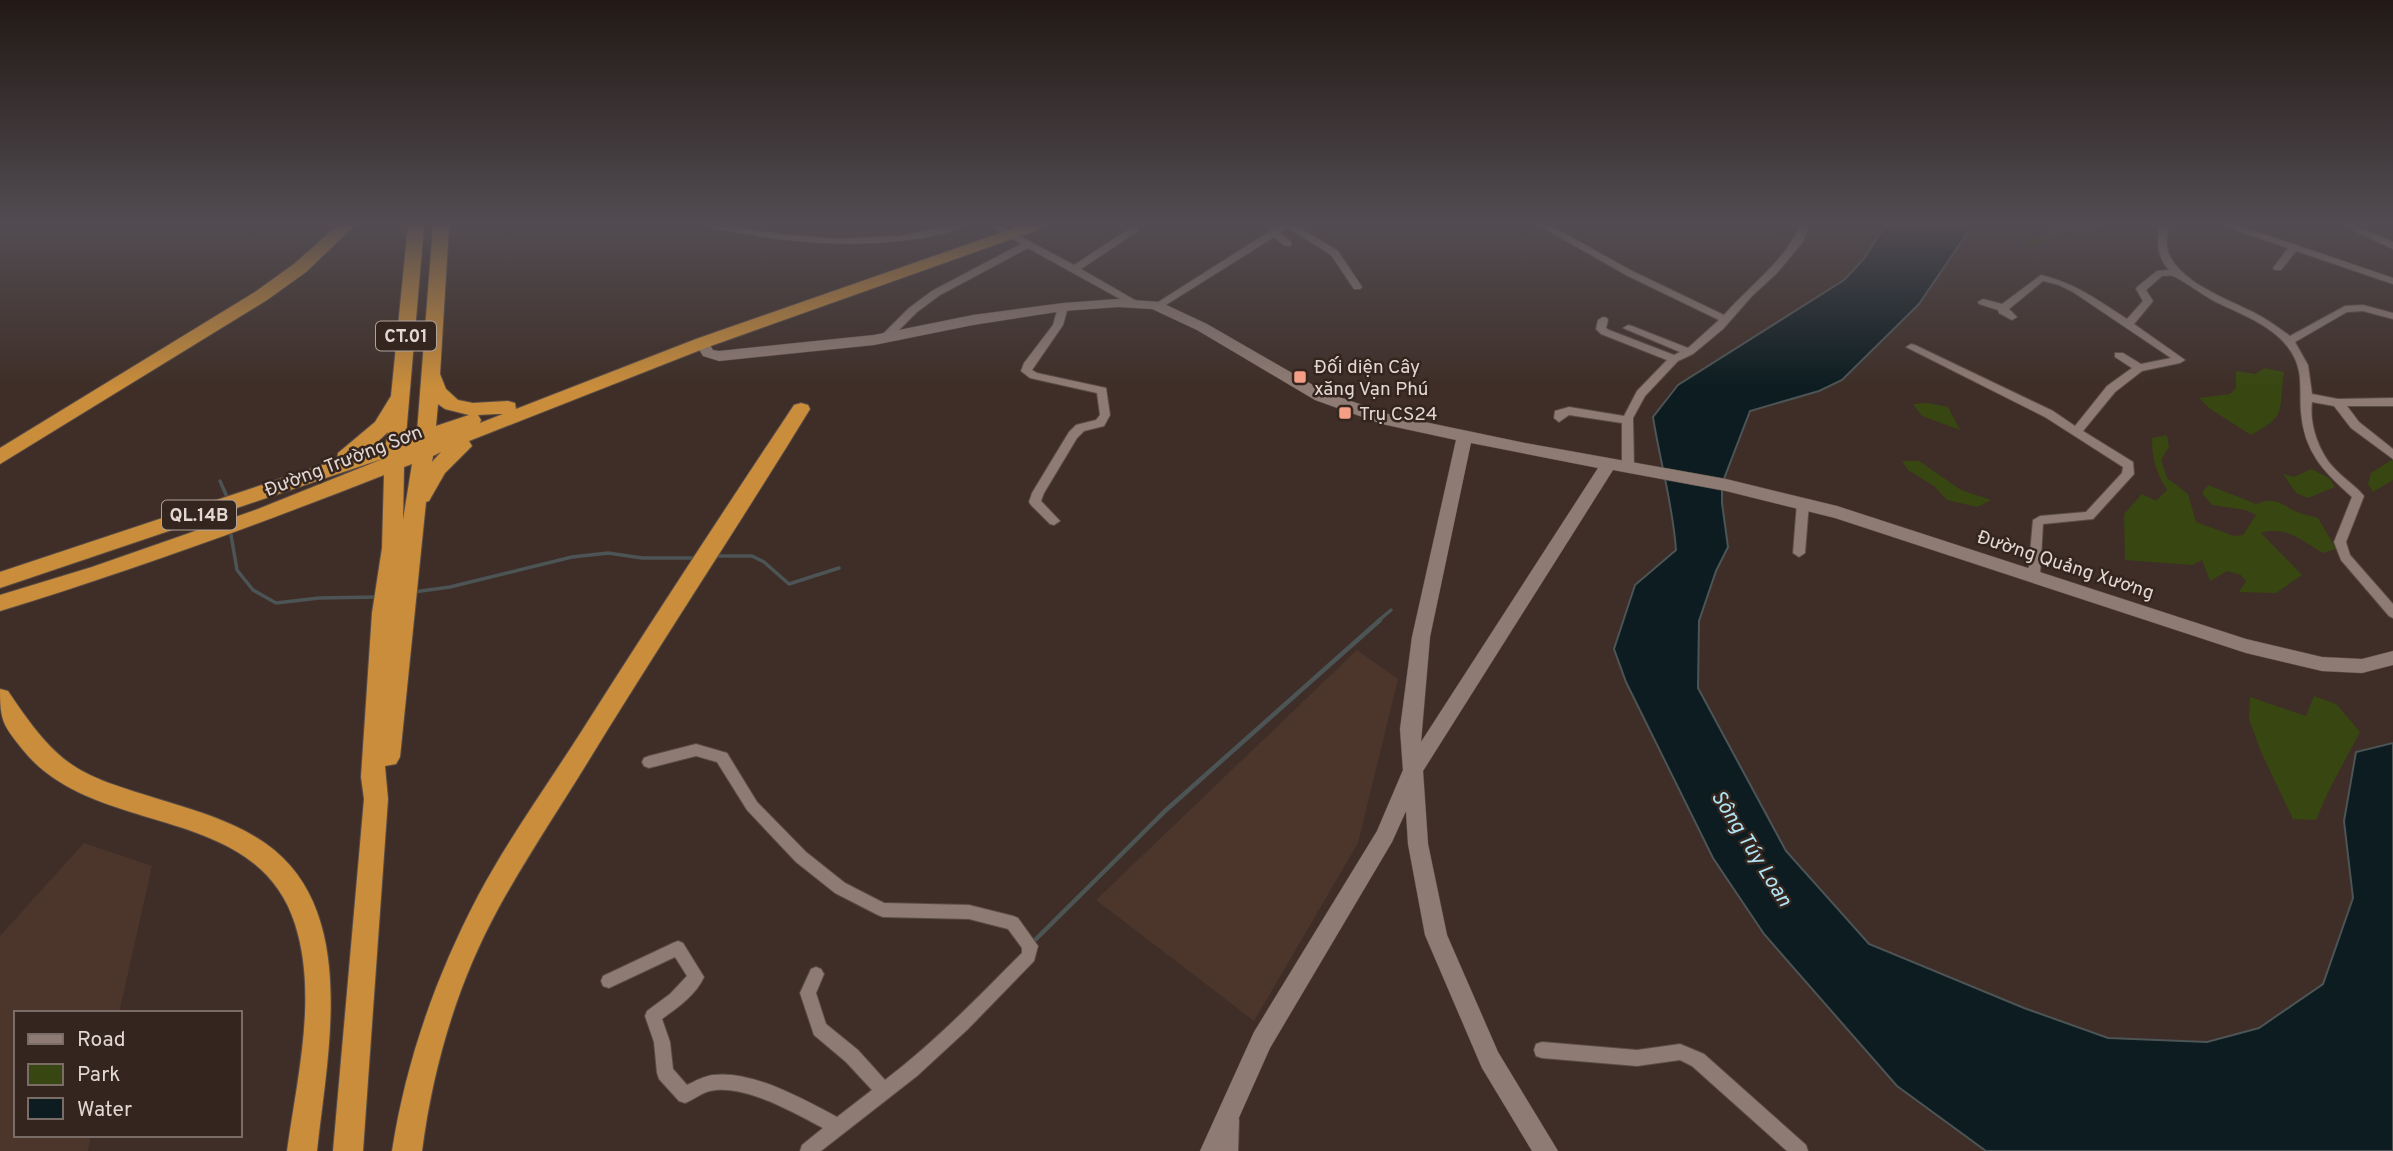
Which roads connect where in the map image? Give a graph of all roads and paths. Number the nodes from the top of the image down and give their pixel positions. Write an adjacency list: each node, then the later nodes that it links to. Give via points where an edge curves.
1 (284, 280): 49 (highway)
2 (411, 280): 34 (highway, CT.01)
3 (437, 280): 31 (highway, CT.01)
4 (870, 280): 29 (highway, Đường Trường Sơn / QL.14B)
5 (961, 280): 27 (street, via 931,296)
6 (1094, 280): 17 (street)
7 (1197, 280): 18 (street)
8 (1352, 280): 15 (street)
9 (1643, 280): 23 (street)
10 (1764, 280): 23 (street)
11 (2038, 280): 20 (street)
12 (2048, 280): 25 (street, via 2077,290)
13 (2151, 280): 25 (street, via 2141,289 2148,301)
14 (2187, 280): 28 (street)
15 (1357, 287)
16 (1983, 302): 20 (street)
17 (1135, 303): 18 (street); 19 (street)
18 (1157, 306): 45 (street, via 1320,396 1388,420)
19 (1063, 307): 27 (street); 53 (street, via 1058,325 1026,371 1102,391 1105,415 1100,423 1080,428 1073,435 1038,493 1035,502)
20 (2004, 308): 22 (street)
21 (2393, 316): 28 (street, via 2363,307 2345,310)
22 (2012, 317)
23 (1725, 319): 32 (street)
24 (1603, 320): 35 (street, via 1605,332)
25 (2128, 324): 36 (street, via 2180,360)
26 (1628, 328): 32 (street)
27 (885, 338): 29 (street, via 719,356 708,353)
28 (2289, 341): 37 (street, via 2305,372)
29 (702, 343): 41 (highway, Đường Trường Sơn / QL.14B)
30 (1911, 347): 44 (street)
31 (432, 352): 41 (highway, via 435,392 442,400); 46 (highway, CT.01)
32 (1689, 352): 35 (street)
33 (2119, 355): 36 (street)
34 (405, 357): 48 (highway, CT.01); 51 (highway, via 398,397 380,430 343,460)
35 (1674, 359): 43 (street, via 1641,394)
36 (2139, 368): 44 (street, via 2111,390)
37 (2307, 397): 39 (street); 60 (street, via 2305,412 2320,459 2358,496 2340,542 2345,557)
38 (2393, 402): 39 (street)
39 (2338, 403): 47 (street, via 2355,425)
40 (799, 412): 74 (highway, via 684,587 464,948 429,1044)
41 (510, 413): 46 (highway, Đường Trường Sơn / QL.14B); 54 (highway, via 460,447 430,475)
42 (1559, 418): 43 (street, via 1569,411)
43 (1628, 420): 50 (street)
44 (2077, 430): 56 (street, via 2124,460 2128,474 2089,516 2037,523)
45 (1465, 436): 50 (street); 64 (street, via 1420,637 1410,729)
46 (424, 445): 48 (highway, Đường Trường Sơn / QL.14B); 54 (highway)
47 (2393, 455)
48 (396, 456): 51 (highway, Đường Trường Sơn / QL.14B); 58 (highway, via 392,548); 59 (highway, Đường Trường Sơn / QL.14B, via 147,556)
49 (0, 457)
50 (1625, 468): 52 (street, Đường Quảng Xương); 64 (street)
51 (262, 493): 57 (highway, Đường Trường Sơn / QL.14B)
52 (1803, 503): 55 (street); 56 (street, Đường Quảng Xương)
53 (1054, 521)
54 (409, 545): 58 (highway)
55 (1799, 553)
56 (2034, 575): 61 (street, Đường Quảng Xương, via 2297,659 2362,666)
57 (0, 580)
58 (398, 580): 73 (highway, via 386,768 376,799)
59 (0, 603)
60 (2393, 612)
61 (2393, 658)
62 (0, 698): 72 (highway, via 42,755 64,775 91,789 210,825 250,844 275,866 298,900 317,967)
63 (649, 762): 69 (street, via 696,750 722,757 752,806 801,857 840,888 883,910 969,912 1013,923 1030,946 1029,956 970,1017)
64 (1413, 770): 67 (street, via 1385,836); 78 (street, via 1418,844 1436,935 1490,1060)
65 (816, 974): 69 (street, via 808,993 820,1029)
66 (609, 981): 71 (street, via 678,948 696,977 653,1016 665,1073 685,1095 710,1083 740,1085)
67 (1262, 1040): 70 (street); 76 (street)
68 (1542, 1050): 79 (street, via 1637,1058 1686,1054)
69 (884, 1091): 71 (street)
70 (1232, 1109): 77 (street)
71 (837, 1125): 75 (street)
72 (302, 1151)
73 (348, 1151)
74 (407, 1151)
75 (808, 1151)
76 (1212, 1151)
77 (1230, 1151)
78 (1546, 1151)
79 (1800, 1151)

